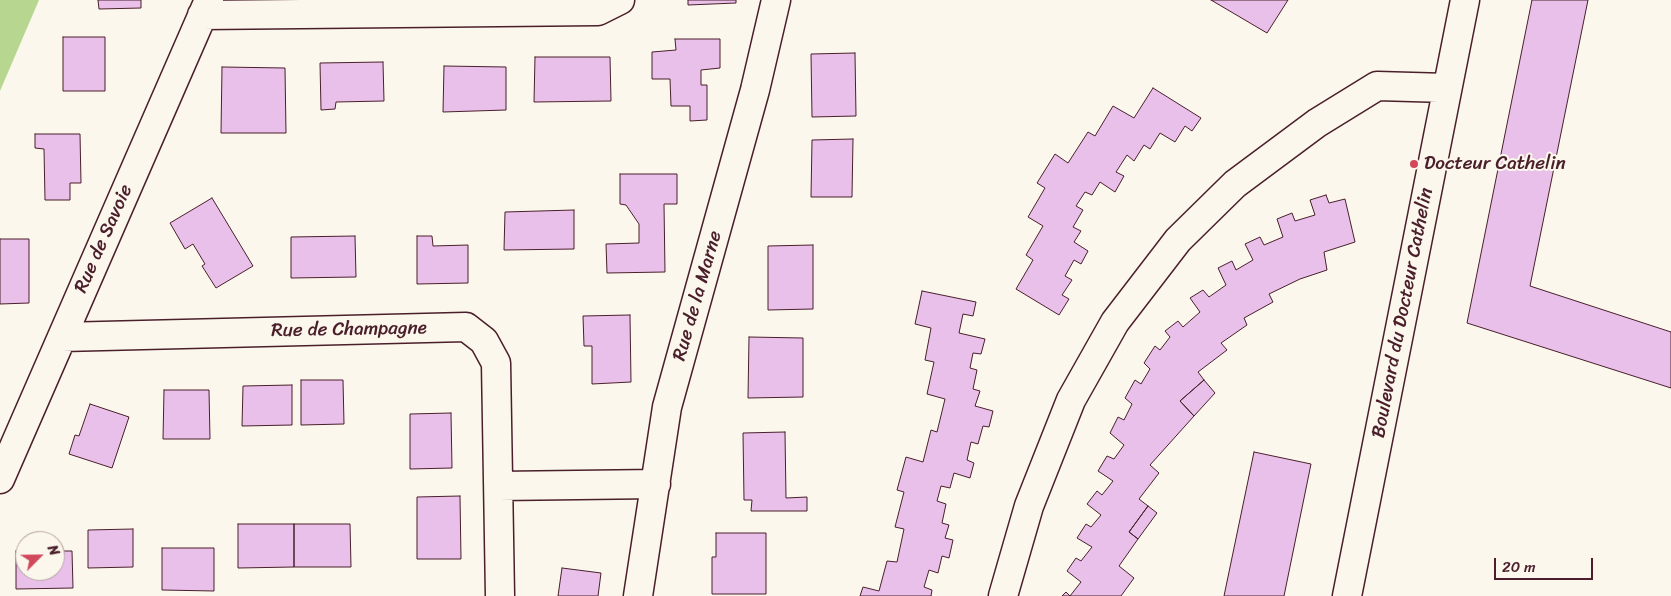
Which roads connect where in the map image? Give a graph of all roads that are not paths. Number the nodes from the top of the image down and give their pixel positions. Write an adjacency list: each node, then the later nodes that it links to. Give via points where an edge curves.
1 (620, 0): 4 (street, via 598,10)
2 (776, 0): 8 (street, Rue de la Marne, via 755,90 667,407)
3 (1465, 0): 5 (street, Boulevard du Docteur Cathelin)
4 (205, 8): 6 (street, Rue de Savoie)
5 (1447, 88): 12 (street, via 1377,86 1317,122 1235,184 1178,240 1115,322 1071,400 1029,506); 13 (street, Boulevard du Docteur Cathelin)
6 (62, 338): 7 (street, Rue de Savoie); 9 (street, Rue de Champagne, via 466,327 484,341 496,363)
7 (0, 479)
8 (656, 484): 9 (street); 11 (street, Rue de la Marne)
9 (499, 486): 10 (street, Rue de Champagne)
10 (500, 596)
11 (638, 596)
12 (1003, 596)
13 (1348, 596)

